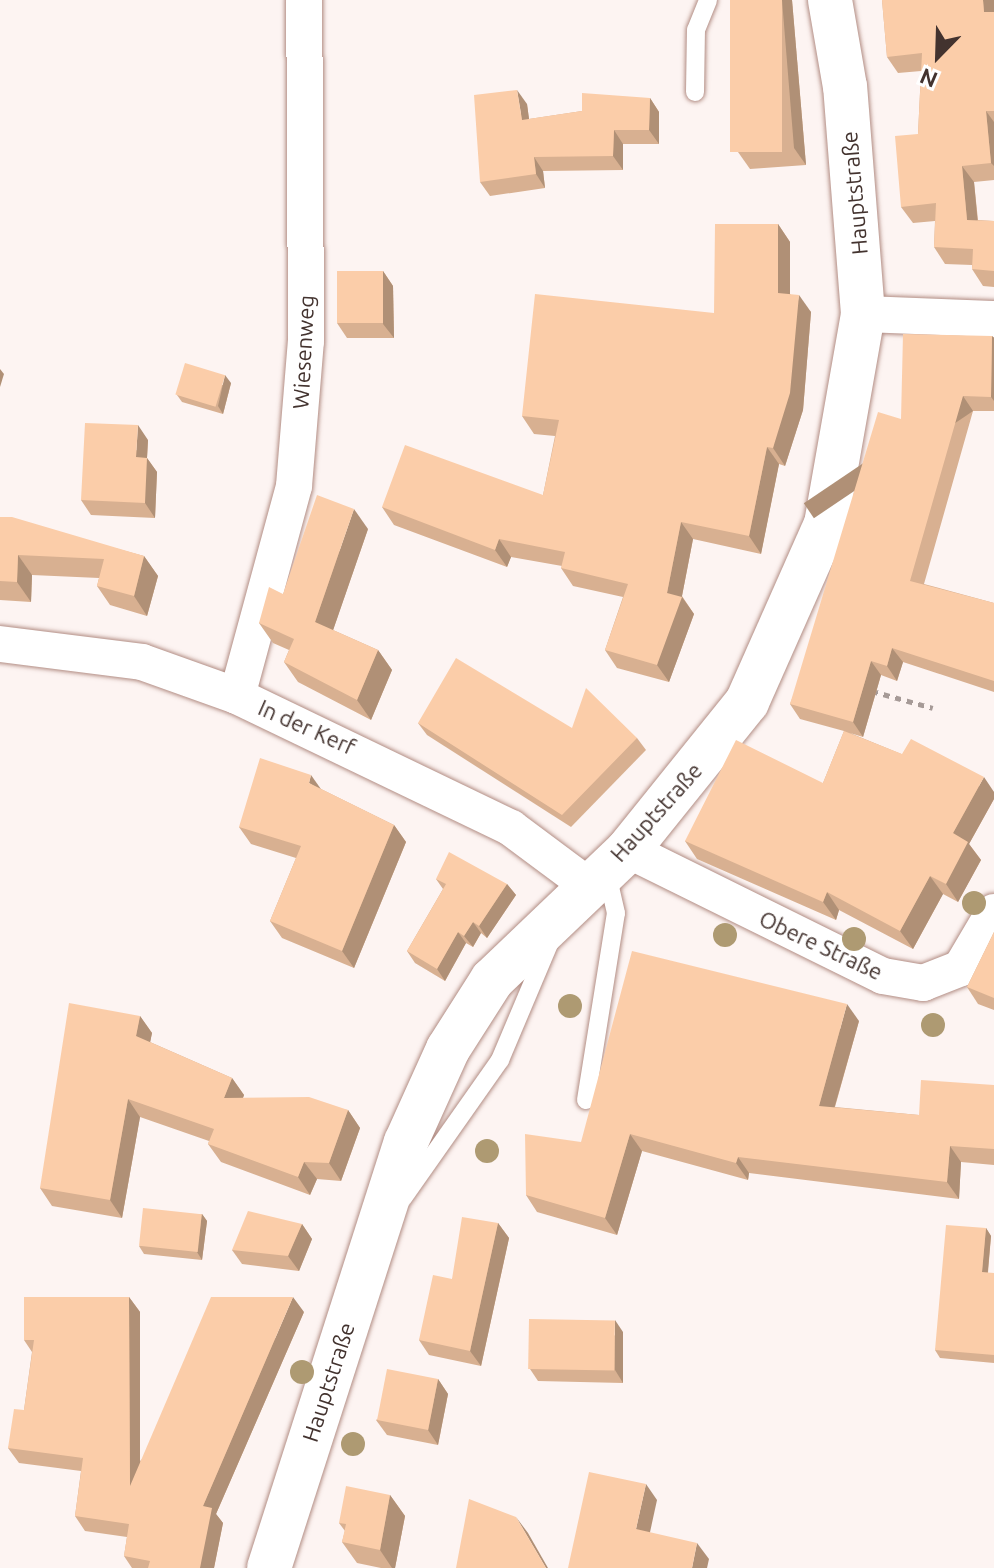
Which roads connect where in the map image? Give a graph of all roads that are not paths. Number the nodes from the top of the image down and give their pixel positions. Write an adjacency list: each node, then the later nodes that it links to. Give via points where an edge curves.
1 (304, 0): 8 (street, Wiesenweg, via 306,341 294,486)
2 (708, 0): 4 (lane, via 696,30)
3 (830, 0): 5 (street, Hauptstraße, via 845,87)
4 (695, 92)
5 (863, 314): 6 (street); 9 (street, Hauptstraße, via 826,524 771,656 747,702)
6 (994, 319)
7 (0, 644): 8 (street, In der Kerf, via 142,662)
8 (237, 696): 9 (street, In der Kerf, via 511,828)
9 (595, 879): 10 (street, Obere Straße, via 883,976 923,983 961,968); 11 (lane, via 616,913); 12 (street, Hauptstraße, via 492,980 448,1049 375,1235)
10 (994, 912)
11 (586, 1100)
12 (269, 1568)

